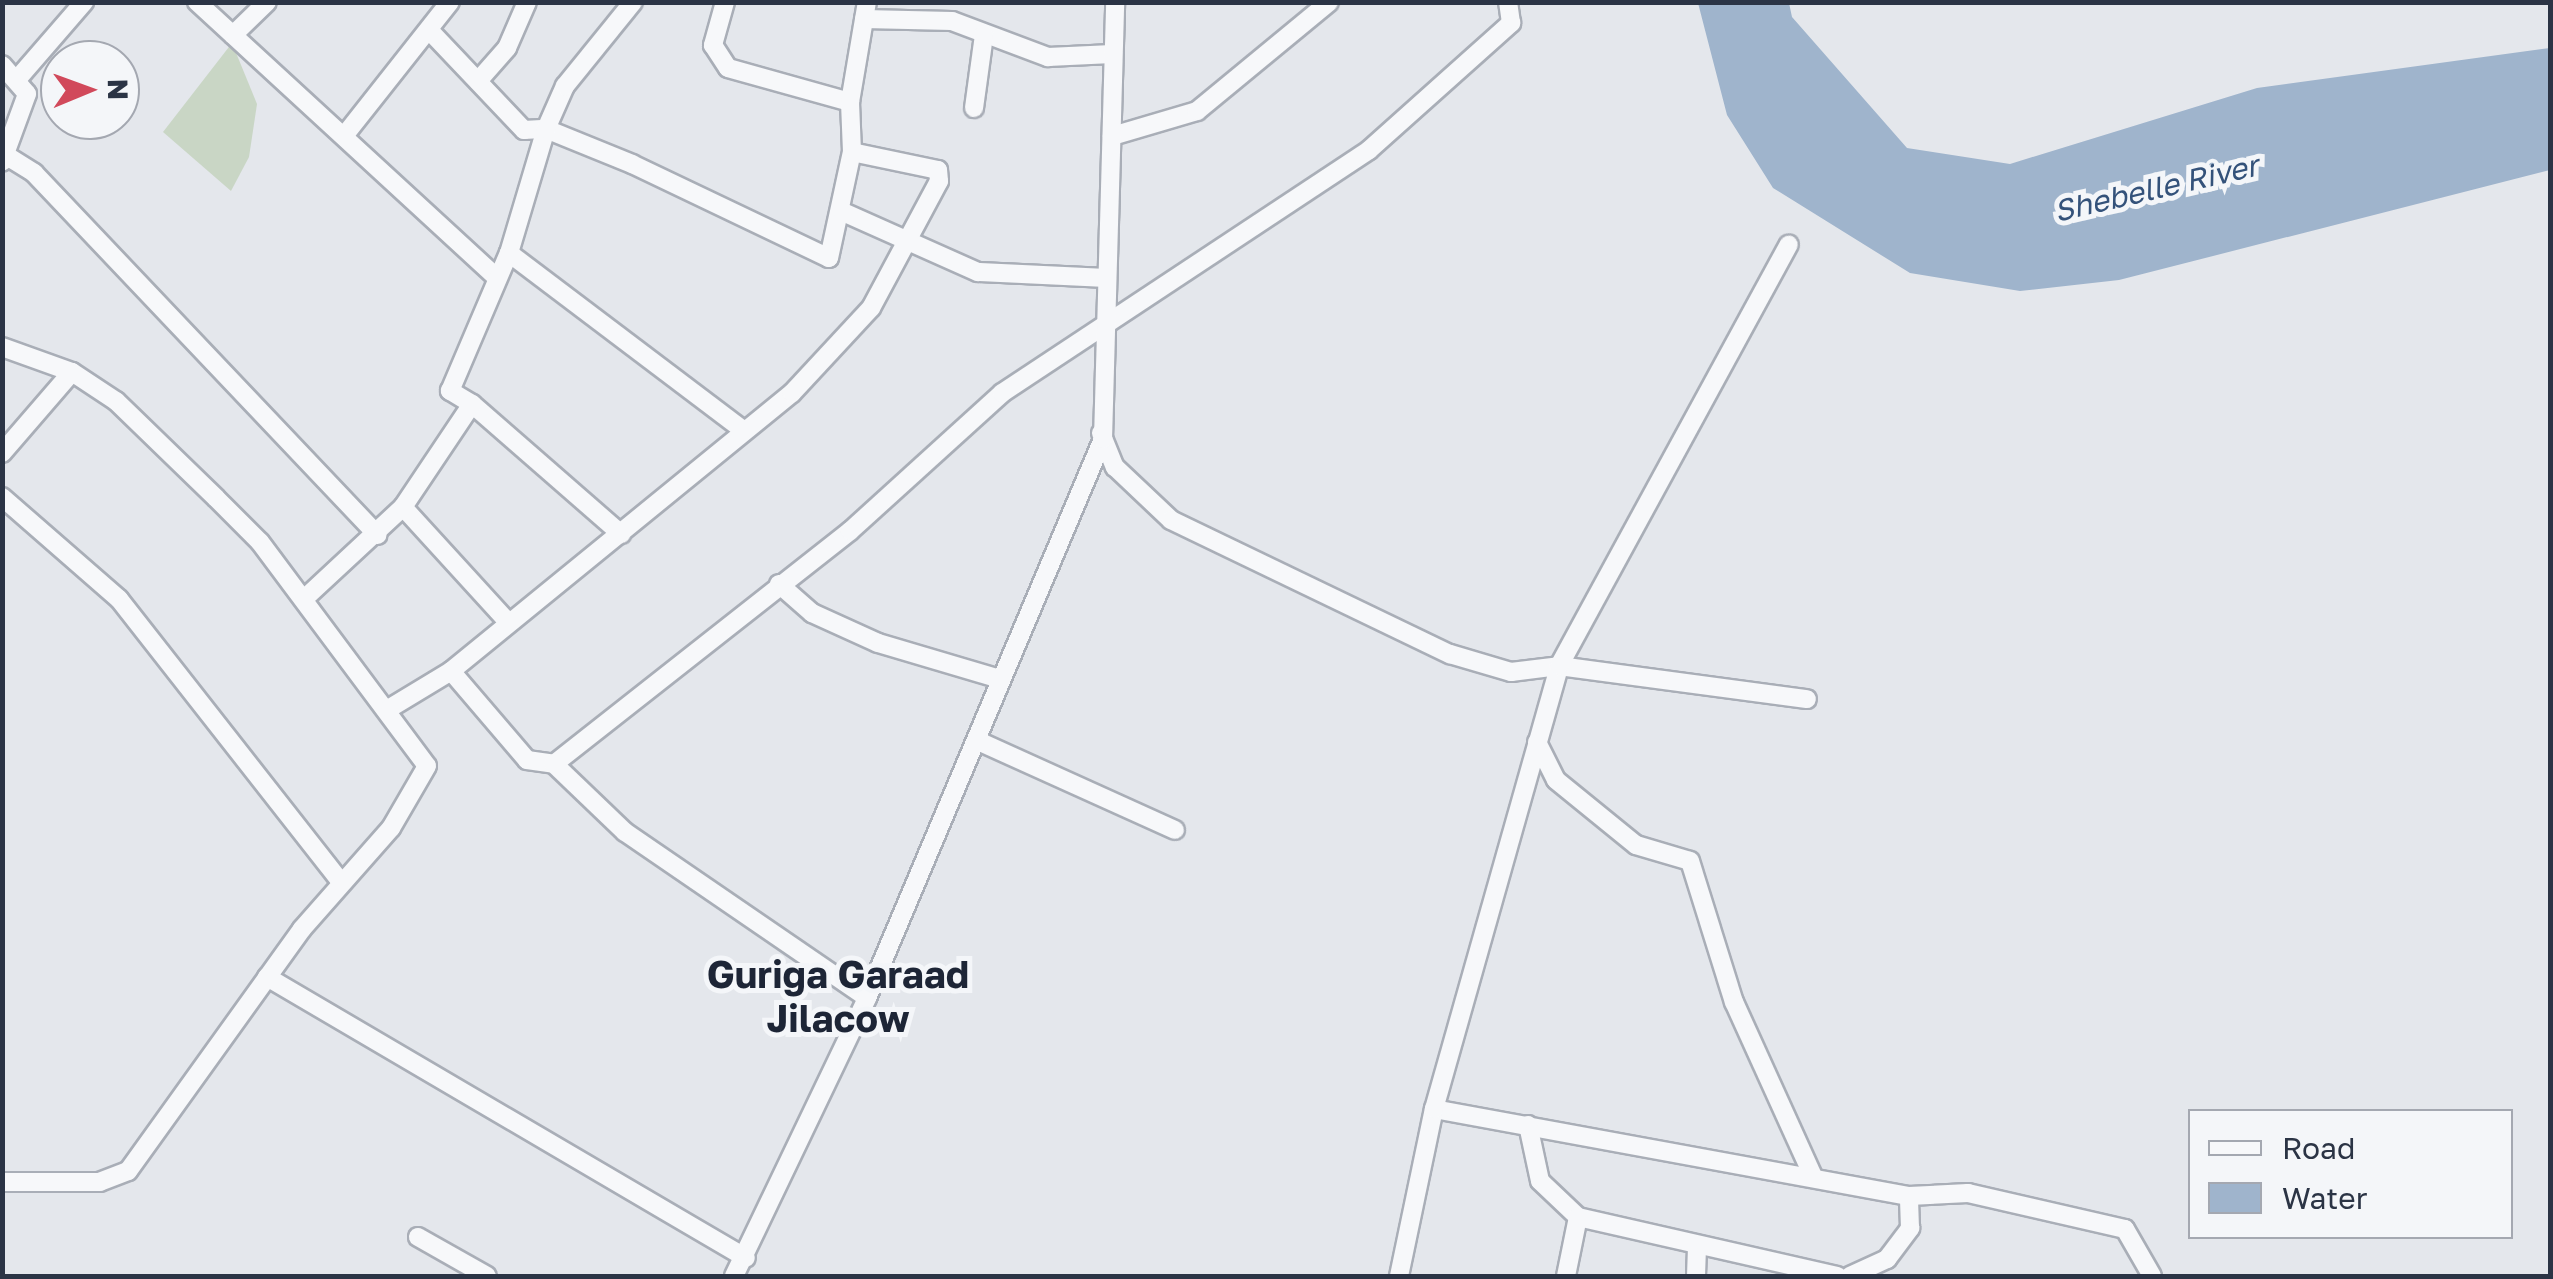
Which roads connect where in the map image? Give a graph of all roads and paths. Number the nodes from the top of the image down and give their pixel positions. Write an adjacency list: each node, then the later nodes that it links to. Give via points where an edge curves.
1 (84, 2): 17 (street)
2 (197, 2): 14 (street)
3 (267, 2): 14 (street)
4 (450, 2): 12 (street)
5 (526, 2): 18 (street, via 507,48)
6 (633, 2): 21 (street, via 564,86)
7 (724, 2): 19 (street, via 713,45 728,68)
8 (1115, 2): 15 (street)
9 (1329, 2): 23 (street, via 1197,111)
10 (1508, 2): 32 (street, via 1511,24 1369,150)
11 (866, 11): 13 (street, via 952,21); 19 (street)
12 (429, 30): 18 (street); 22 (street)
13 (984, 35): 15 (street, via 1048,57); 20 (street)
14 (233, 36): 22 (street)
15 (1112, 54): 23 (street)
16 (2, 65): 17 (street)
17 (20, 76): 25 (street, via 28,94)
18 (478, 81): 21 (street, via 524,130)
19 (850, 102): 24 (street)
20 (974, 108)
21 (546, 129): 26 (street, via 829,258); 29 (street)
22 (344, 136): 30 (street)
23 (1112, 136): 31 (street)
24 (852, 152): 26 (street); 27 (street, via 938,170 934,205)
25 (4, 159): 42 (street, via 34,174)
26 (843, 212): 27 (street)
27 (910, 240): 31 (street, via 978,272); 36 (street, via 870,308 792,393)
28 (1790, 245): 46 (street, via 1582,638)
29 (509, 252): 30 (street); 36 (street)
30 (495, 276): 35 (street, via 450,391)
31 (1103, 278): 32 (street)
32 (1100, 335): 37 (street); 43 (street, via 1002,392)
33 (2, 347): 34 (street)
34 (72, 372): 38 (street); 44 (street, via 116,402 216,498)
35 (472, 404): 40 (street); 41 (street)
36 (740, 428): 41 (street)
37 (1101, 432): 46 (street, via 1115,467 1171,520 1282,578 1382,614 1450,654 1510,672); 48 (street)
38 (2, 454)
39 (2, 497): 55 (street, via 119,598)
40 (403, 507): 42 (street); 45 (street)
41 (621, 534): 45 (street)
42 (376, 535): 44 (street)
43 (778, 584): 48 (street, via 812,613 878,643); 53 (street)
44 (304, 599): 50 (street)
45 (508, 622): 47 (street)
46 (1558, 666): 49 (street); 52 (street)
47 (451, 671): 50 (street); 53 (street, via 527,760)
48 (996, 678): 51 (street)
49 (1808, 699)
50 (390, 708): 55 (street, via 422,751 423,784)
51 (978, 740): 54 (street); 57 (street)
52 (1537, 742): 58 (street); 60 (street, via 1556,780 1636,845 1690,862 1734,1002)
53 (554, 764): 57 (street, via 625,832)
54 (1175, 830)
55 (341, 882): 56 (street)
56 (267, 977): 61 (street, via 128,1171 100,1182); 66 (street)
57 (867, 998): 66 (street)
58 (1434, 1109): 59 (street); 69 (street)
59 (1528, 1125): 60 (street); 63 (street, via 1540,1182)
60 (1814, 1178): 62 (street)
61 (2, 1182)
62 (1908, 1196): 73 (street, via 1910,1228 1887,1259); 74 (street, via 1968,1193 2125,1230)
63 (1578, 1216): 65 (street); 70 (street)
64 (418, 1237): 67 (street)
65 (1697, 1247): 71 (street); 72 (street)
66 (746, 1258): 68 (street)
67 (486, 1276)
68 (734, 1276)
69 (1398, 1276)
70 (1566, 1276)
71 (1696, 1276)
72 (1836, 1276)
73 (1850, 1276)
74 (2152, 1276)

